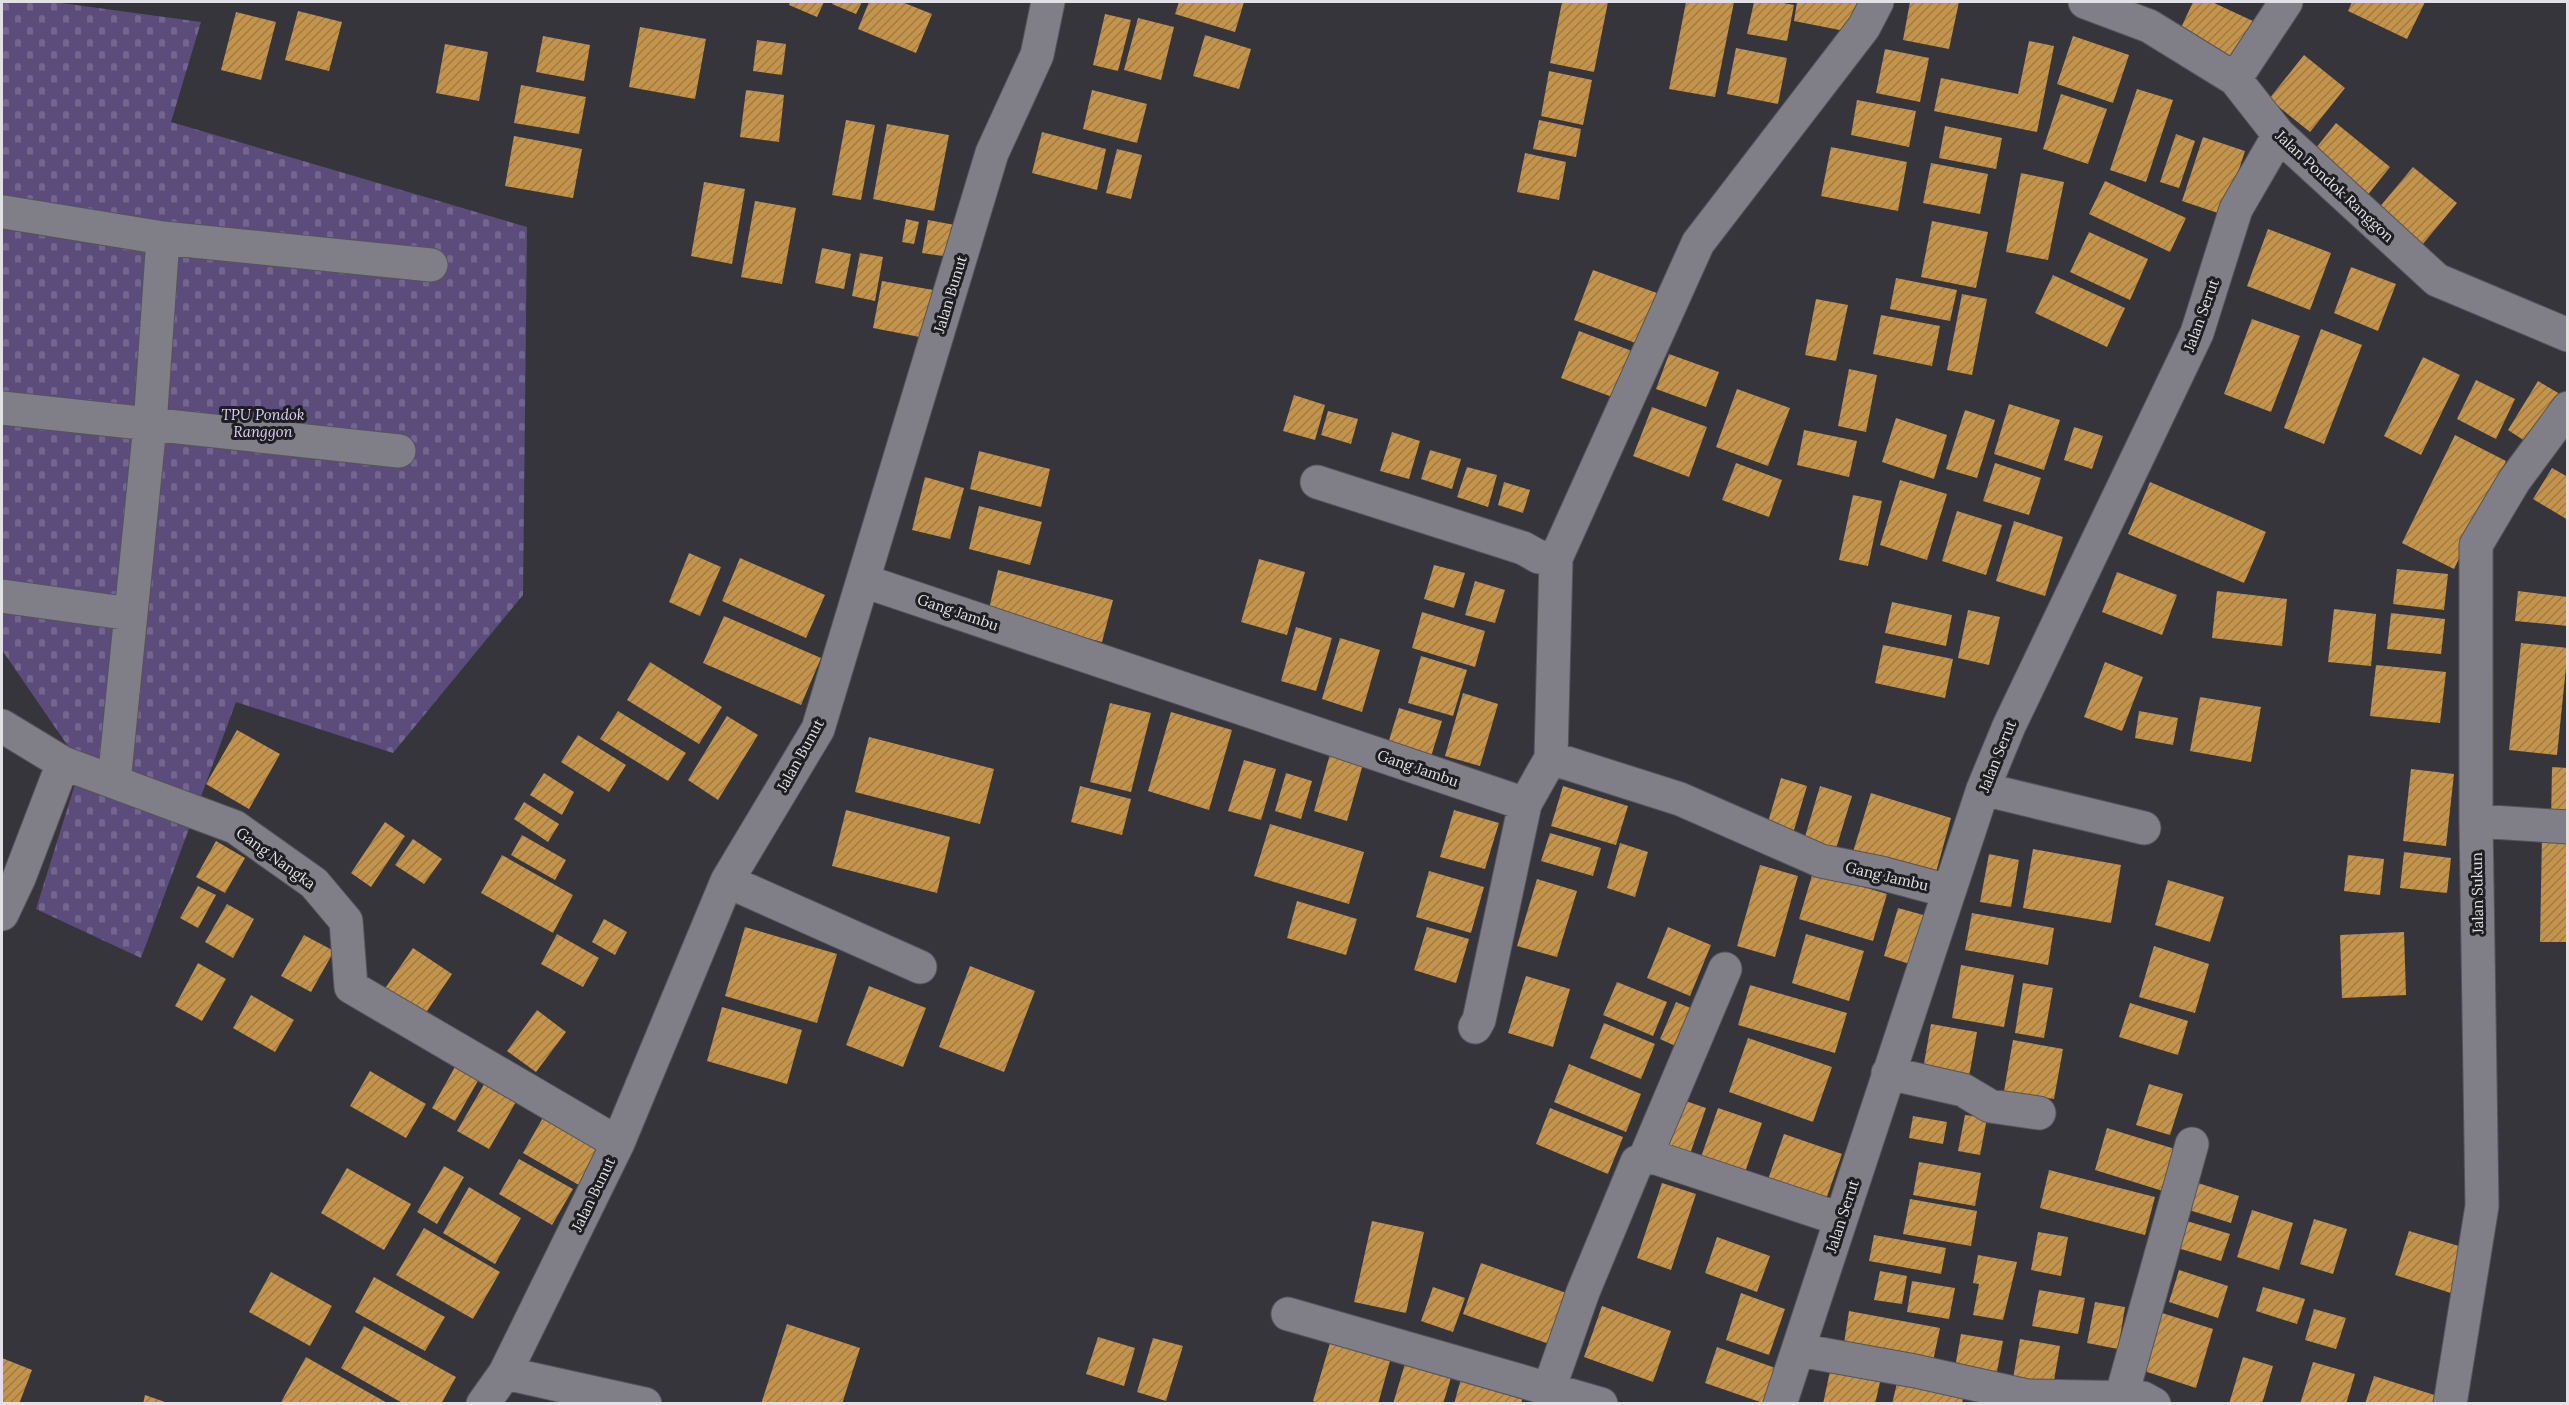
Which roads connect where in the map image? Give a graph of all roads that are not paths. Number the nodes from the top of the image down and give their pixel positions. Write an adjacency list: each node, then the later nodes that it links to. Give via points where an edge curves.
1 (1048, 2): 17 (street, Jalan Bunut, via 1037,54 992,153)
2 (1877, 2): 16 (street, via 1864,27 1698,243)
3 (2085, 2): 5 (street, Jalan Pondok Ranggon, via 2149,26)
4 (2286, 2): 5 (street)
5 (2235, 79): 6 (street, Jalan Pondok Ranggon)
6 (2278, 135): 10 (street, Jalan Pondok Ranggon, via 2436,280); 24 (street, Jalan Serut, via 2236,209 2197,333 2009,726)
7 (2, 207): 8 (street)
8 (163, 238): 9 (street); 13 (street)
9 (431, 266)
10 (2568, 335)
11 (2, 408): 13 (street)
12 (2568, 408): 26 (street, Jalan Sukun, via 2514,481 2476,545)
13 (150, 425): 14 (street); 19 (street)
14 (399, 451)
15 (1317, 482): 16 (street, via 1539,556)
16 (1556, 558): 21 (street)
17 (864, 580): 25 (street, Gang Jambu); 29 (street, Jalan Bunut, via 818,729)
18 (2, 596): 19 (street)
19 (131, 614): 23 (street)
20 (2, 726): 22 (street, Gang Nangka)
21 (1551, 758): 25 (street); 30 (street, Gang Jambu, via 1680,799 1821,861)
22 (63, 764): 23 (street, Gang Nangka); 31 (street)
23 (114, 782): 37 (street, Gang Nangka, via 236,827 281,858 314,883 346,921 351,987)
24 (1983, 789): 28 (street); 30 (street, Jalan Serut)
25 (1525, 804): 34 (street)
26 (2476, 821): 27 (street); 51 (street, Jalan Sukun, via 2482,1206)
27 (2568, 826)
28 (2144, 828)
29 (727, 880): 32 (street); 37 (street, Jalan Bunut)
30 (1948, 891): 35 (street, Jalan Serut)
31 (2, 914)
32 (920, 967)
33 (1725, 969): 39 (street)
34 (1475, 1027)
35 (1888, 1073): 36 (street, via 1963,1090 1990,1106); 40 (street, Jalan Serut)
36 (2039, 1113)
37 (618, 1143): 43 (street, Jalan Bunut)
38 (2192, 1144): 45 (street)
39 (1646, 1158): 40 (street); 44 (street, via 1637,1162 1633,1170)
40 (1840, 1219): 42 (street, Jalan Serut)
41 (1288, 1314): 44 (street)
42 (1799, 1350): 45 (street, via 2028,1396); 49 (street, Jalan Serut)
43 (505, 1373): 46 (street, Jalan Bunut); 47 (street)
44 (1549, 1389): 48 (street)
45 (2121, 1398): 50 (street, via 2143,1398)
46 (483, 1404)
47 (645, 1404)
48 (1601, 1404)
49 (1780, 1404)
50 (2154, 1404)
51 (2450, 1404)

